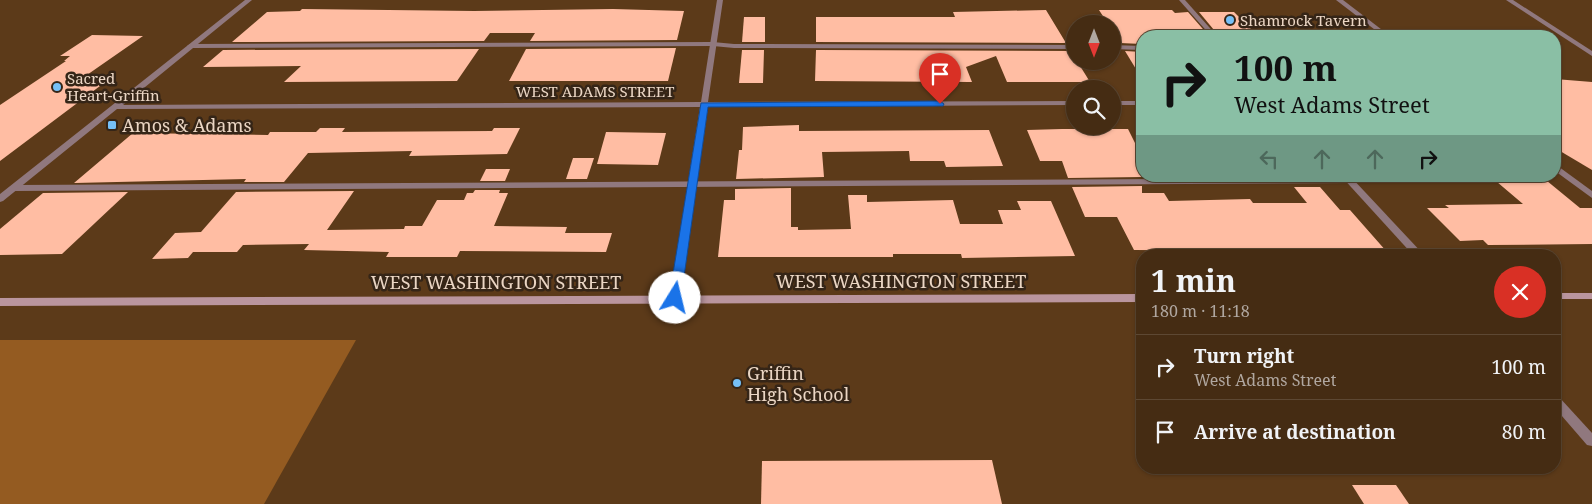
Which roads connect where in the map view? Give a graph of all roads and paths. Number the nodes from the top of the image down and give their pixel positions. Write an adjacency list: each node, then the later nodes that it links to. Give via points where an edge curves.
1 (249, 0): 11 (street)
2 (720, 0): 10 (street)
3 (1182, 0): 6 (street)
4 (1339, 0): 7 (street)
5 (1508, 0): 8 (street)
6 (1209, 30)
7 (1378, 30)
8 (1555, 30)
9 (1561, 34): 15 (street)
10 (713, 44): 11 (street); 12 (street); 19 (street)
11 (190, 46): 20 (street)
12 (1066, 47)
13 (1121, 47): 14 (street)
14 (1136, 48)
15 (1592, 54)
16 (1121, 103): 17 (street)
17 (1136, 103)
18 (1066, 104): 19 (street, WEST ADAMS STREET)
19 (704, 105): 20 (street, WEST ADAMS STREET); 24 (street)
20 (115, 107): 25 (street)
21 (1561, 171): 26 (street)
22 (1136, 181): 24 (street)
23 (1351, 182): 28 (street)
24 (692, 185): 25 (street); 31 (street)
25 (15, 188): 27 (street)
26 (1592, 195)
27 (0, 199)
28 (1413, 249)
29 (1561, 296): 30 (street)
30 (1592, 296)
31 (675, 298): 32 (street, WEST WASHINGTON STREET); 33 (street, WEST WASHINGTON STREET)
32 (1136, 298)
33 (0, 302)
34 (1561, 408): 35 (street)
35 (1592, 441)

